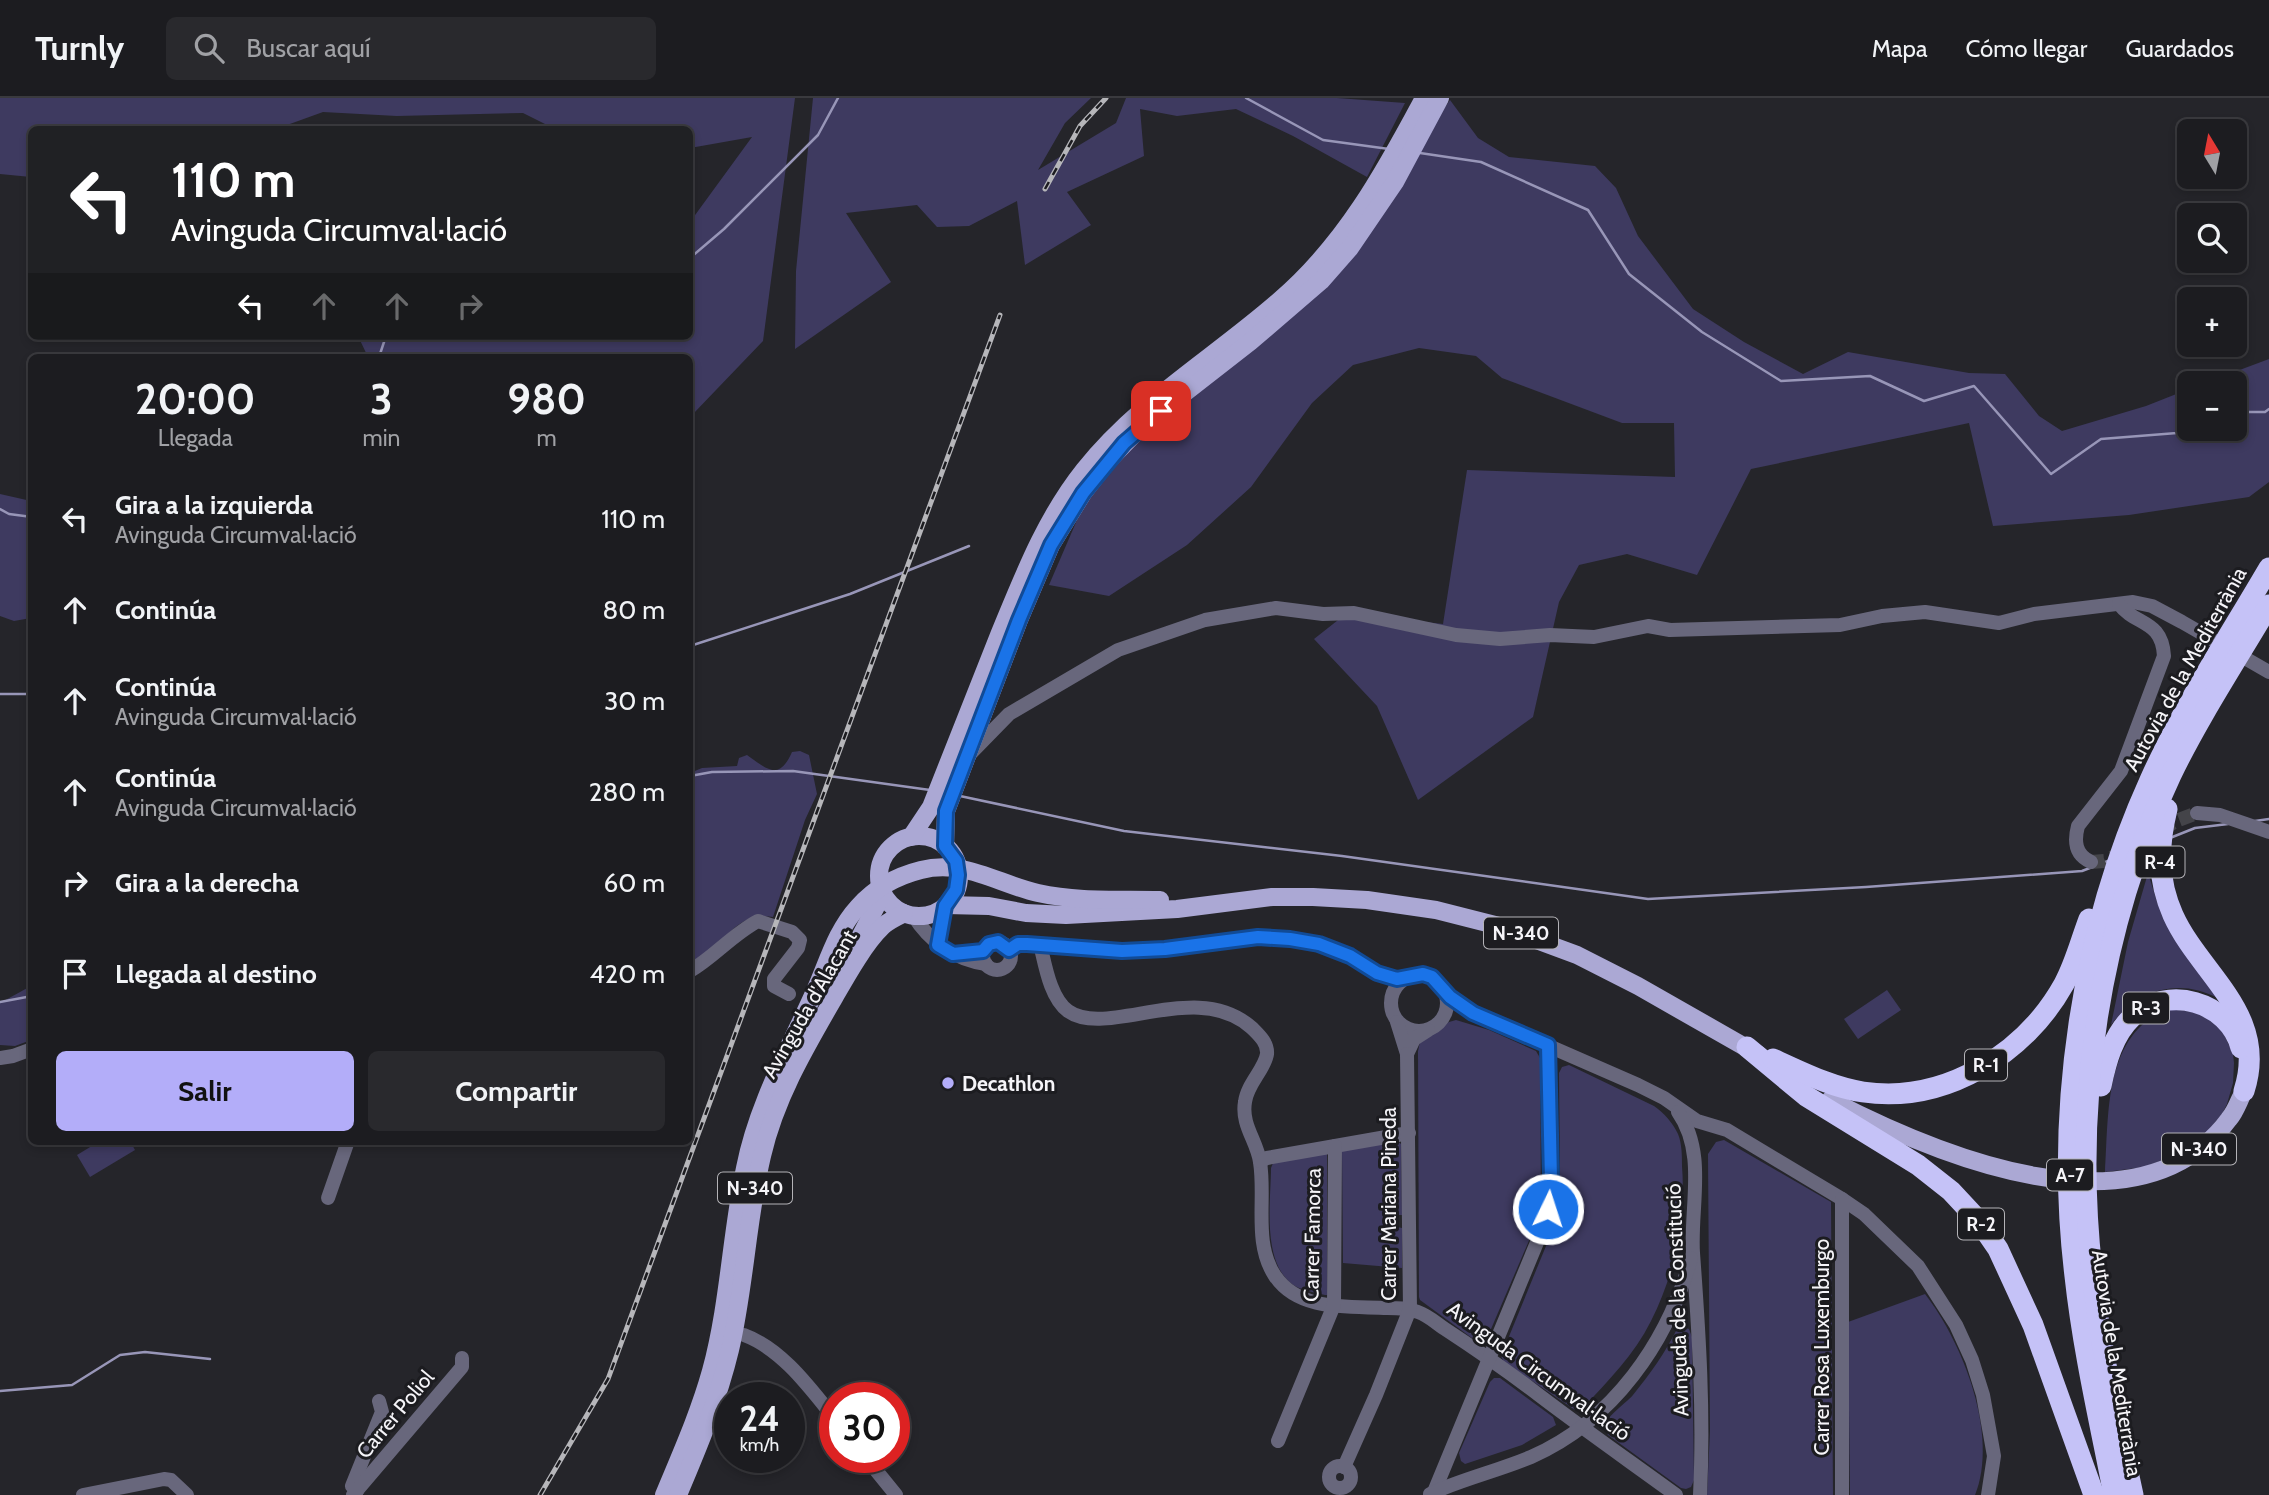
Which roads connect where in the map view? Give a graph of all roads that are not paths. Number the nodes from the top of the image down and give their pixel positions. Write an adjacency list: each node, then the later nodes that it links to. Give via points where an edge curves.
1 (1424, 98): 11 (main road, via 1357,215 1313,269 1280,301 1135,415 1071,487 1026,568 930,807)
2 (1440, 98): 8 (main road, via 1388,193 1321,281 1141,427 1083,493 1051,545)
3 (2269, 568): 12 (highway, Autovia de la Mediterrània / A-7, via 2167,744)
4 (2119, 604): 6 (street, via 2133,601 2152,606); 8 (street, via 2034,614 2000,623 1925,612 1840,625 1680,630 1648,626 1594,637 1500,639 1456,635 1354,612 1322,614 1276,608 1205,620 1118,650 1009,714); 13 (street, via 2157,632 2164,656 2121,771 2078,826 2077,850)
5 (2269, 606): 7 (highway, Autovia de la Mediterrània / A-7)
6 (2269, 672)
7 (2195, 732): 38 (highway, R-4, via 2190,757 2170,799 2161,834 2160,867 2165,892 2185,937 2235,1000 2242,1017 2251,1059); 43 (highway, Autovia de la Mediterrània / A-7, via 2153,816 2117,917 2099,1003)
8 (965, 759): 14 (main road, via 946,811)
9 (2197, 813): 10 (street, via 2220,815)
10 (2269, 832)
11 (911, 837): 14 (main road, N-340, via 929,838); 15 (main road, N-340, via 887,852 881,865)
12 (2119, 857): 33 (highway, R-1, via 2103,881 2065,982 2052,1003 2018,1041 1971,1073 1922,1090 1863,1092 1820,1081); 71 (highway, Autovia de la Mediterrània / A-7, via 2086,981 2069,1156 2074,1275)
13 (2091, 862)
14 (954, 866): 17 (main road, via 952,898); 18 (main road, N-340)
15 (881, 886): 19 (main road, via 895,908); 37 (main road, Avinguda d'Alacant / N-340, via 864,931)
16 (1272, 897): 18 (main road, N-340, via 1177,909 1066,915); 33 (main road, N-340, via 1398,903 1499,926 1577,955); 37 (main road, Avinguda d'Alacant / N-340, via 1071,898 1037,893 956,868 907,875 877,890 845,923)
17 (945, 905): 18 (main road, N-340); 19 (main road, N-340, via 930,914); 21 (street)
18 (989, 906)
19 (908, 914): 21 (street); 64 (main road, Avinguda d'Alacant / N-340, via 879,930 796,1066 778,1105 755,1187 727,1361)
20 (1040, 944): 22 (street, via 1018,944); 25 (street, via 1135,951 1238,938 1290,939 1336,950); 44 (street, Avinguda Circumval·lació, via 1055,993 1069,1012 1103,1017 1197,1008 1226,1013 1250,1027 1264,1041 1267,1056 1245,1102 1245,1123)
21 (938, 945): 23 (street, via 953,954)
22 (1009, 950): 23 (street, via 1003,943 993,942); 23 (street, via 1010,959 1002,969 993,969)
23 (984, 958)
24 (693, 969): 28 (street, via 758,921 799,937 800,944 774,983)
25 (1377, 973): 26 (street, via 1397,979); 29 (street)
26 (1409, 976): 27 (street, via 1432,977); 29 (street, via 1391,993)
27 (1443, 988): 30 (street); 31 (street, via 1446,1010)
28 (789, 994)
29 (1392, 1012): 31 (street, via 1407,1029); 35 (street, Carrer Mariana Pineda)
30 (1473, 1013): 31 (street, via 1448,1017); 32 (street)
31 (1434, 1026): 35 (street, via 1415,1039)
32 (1548, 1045): 39 (street, via 1638,1085); 51 (street, via 1548,1209 1541,1236)
33 (1747, 1047): 38 (main road, N-340, via 1820,1095 1910,1139 2035,1177 2078,1181 2130,1177 2166,1167 2205,1145 2231,1117); 70 (highway, R-2, via 1806,1096 1918,1165 1978,1220 1998,1249 2033,1325)
34 (28, 1050): 36 (street)
35 (1407, 1054): 40 (street, Carrer Mariana Pineda)
36 (0, 1058)
37 (773, 1083): 63 (main road, Avinguda d'Alacant / N-340, via 745,1164 711,1371)
38 (2244, 1091): 43 (highway, R-3, via 2245,1060 2222,1016 2210,1007 2182,999 2148,1007 2125,1025 2109,1054)
39 (1676, 1108): 46 (street, via 1697,1121 1727,1130); 47 (street, Avinguda de la Constitució, via 1692,1139)
40 (1409, 1133): 42 (street); 49 (street, Carrer Mariana Pineda)
41 (347, 1145): 45 (street)
42 (1335, 1146): 44 (street); 48 (street, Carrer Famorca)
43 (2087, 1153): 72 (highway, Autovia de la Mediterrània / A-7, via 2092,1272)
44 (1260, 1161): 48 (street, Avinguda Circumval·lació, via 1263,1241 1275,1277 1301,1297)
45 (328, 1198)
46 (1842, 1199): 68 (street, Carrer Rosa Luxemburgo); 69 (street, via 1893,1239 1918,1266 1956,1325 1972,1360 1991,1429 1994,1456)
47 (1693, 1250): 55 (street, via 1676,1305 1645,1360 1628,1383); 67 (street, Avinguda de la Constitució, via 1700,1351)
48 (1334, 1306): 49 (street, Avinguda Circumval·lació); 56 (street, Carrer Famorca)
49 (1410, 1309): 51 (street, Avinguda Circumval·lació); 57 (street, Carrer Mariana Pineda)
50 (744, 1335): 53 (street, via 763,1342)
51 (1488, 1357): 55 (street, Avinguda Circumval·lació); 60 (street)
52 (462, 1358): 59 (street, Carrer Poliol, via 462,1367)
53 (819, 1399)
54 (379, 1401): 59 (street, via 382,1412 352,1486)
55 (1581, 1427): 60 (street, via 1534,1456); 66 (street, Avinguda Circumval·lació)
56 (1278, 1441)
57 (1344, 1467)
58 (879, 1473): 65 (street)
59 (355, 1493)
60 (1430, 1493)
61 (83, 1495): 62 (street, via 164,1479)
62 (187, 1495)
63 (664, 1495)
64 (678, 1495)
65 (897, 1495)
66 (1676, 1495)
67 (1700, 1495)
68 (1842, 1495)
69 (1988, 1495)
70 (2094, 1495)
71 (2114, 1495)
72 (2133, 1495)

